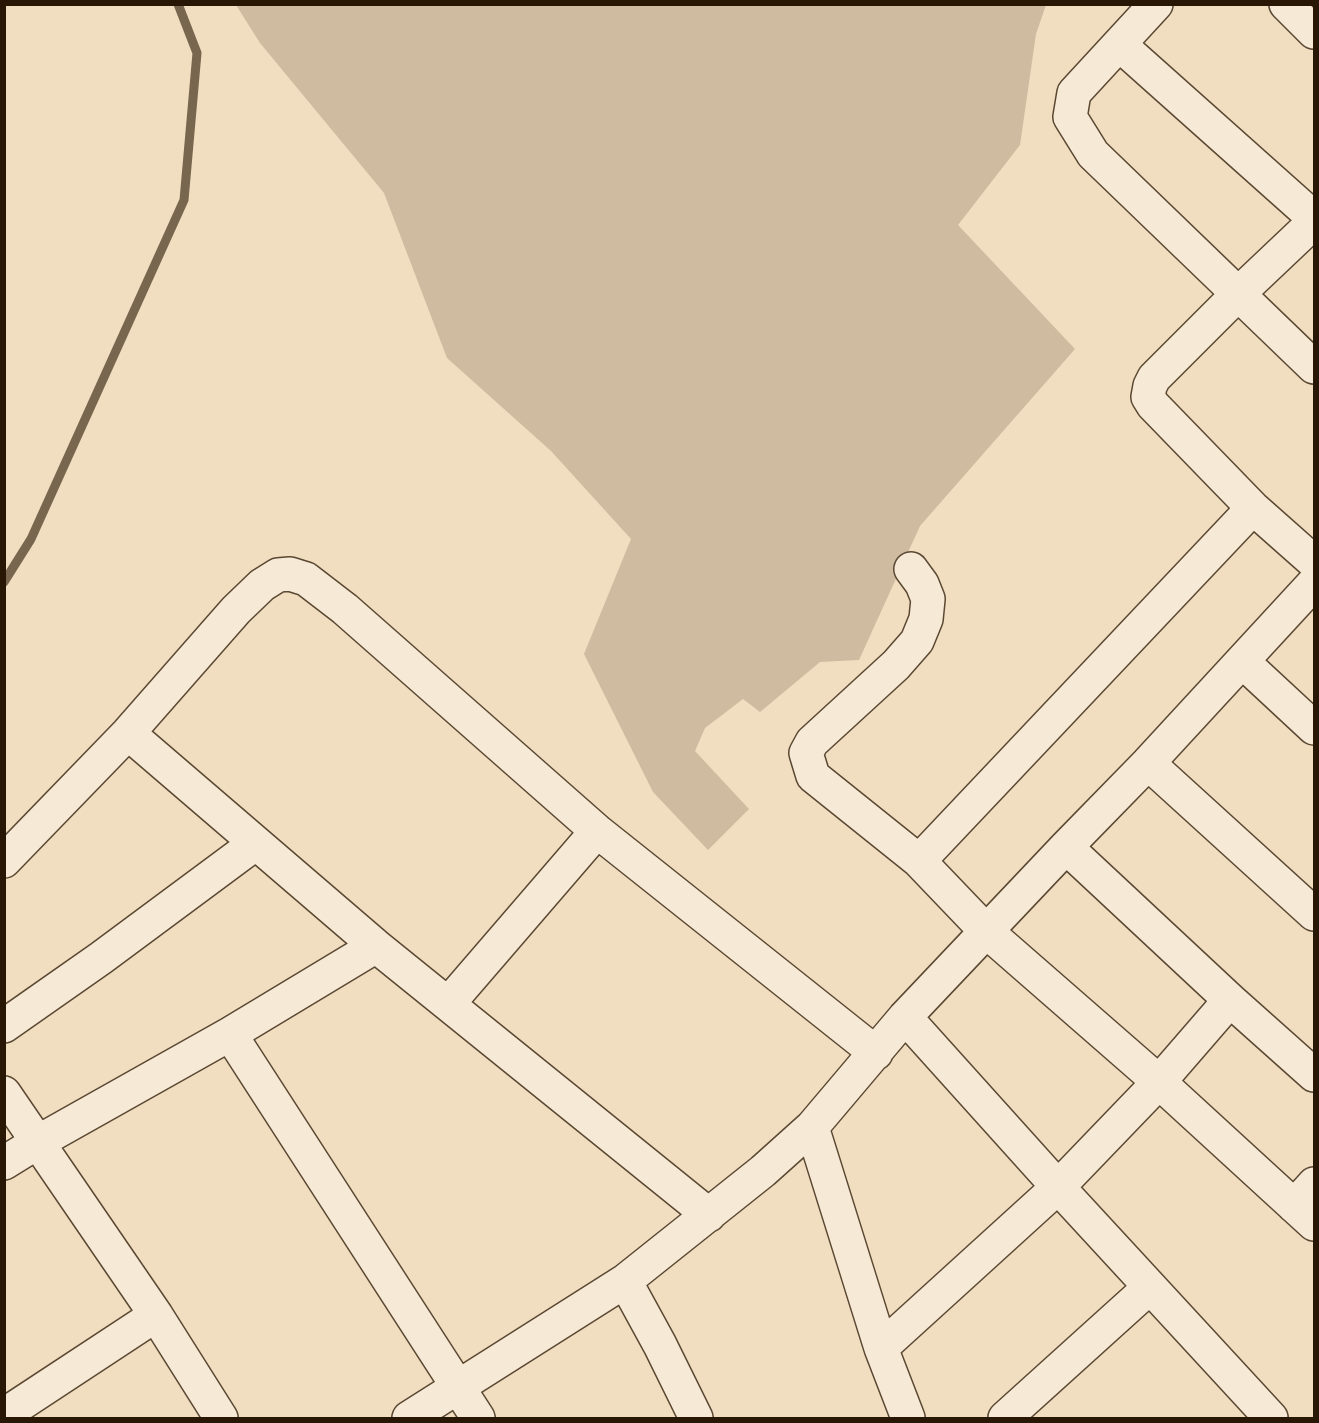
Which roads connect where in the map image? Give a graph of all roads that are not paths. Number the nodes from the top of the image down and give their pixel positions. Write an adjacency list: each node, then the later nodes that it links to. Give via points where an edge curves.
1 (1156, 4): 4 (street)
2 (1286, 4): 3 (street)
3 (1314, 32)
4 (1119, 44): 5 (street); 6 (street, via 1074,93 1070,117 1093,154)
5 (1314, 220): 6 (street)
6 (1238, 294): 7 (street); 8 (street, via 1154,378 1148,397)
7 (1314, 367)
8 (1253, 508): 9 (street); 20 (street)
9 (1314, 562)
10 (911, 569): 20 (street, via 928,599 926,619 917,641 812,742 806,753 813,776)
11 (1314, 583): 12 (street)
12 (1243, 662): 13 (street); 15 (street)
13 (1314, 728)
14 (128, 733): 16 (street, via 236,610 262,585 278,575 290,574 306,579 345,609); 17 (street); 19 (street)
15 (1148, 763): 18 (street); 21 (street)
16 (597, 831): 25 (street); 29 (street)
17 (256, 843): 23 (street); 27 (street)
18 (1066, 847): 22 (street); 24 (street)
19 (4, 861)
20 (919, 861): 22 (street)
21 (1314, 914)
22 (986, 931): 26 (street); 31 (street)
23 (376, 946): 25 (street); 28 (street)
24 (1230, 1000): 30 (street); 31 (street)
25 (448, 1004): 38 (street)
26 (905, 1017): 29 (street); 36 (street)
27 (4, 1026)
28 (230, 1034): 34 (street); 43 (street)
29 (876, 1053): 33 (street)
30 (1314, 1075)
31 (1159, 1082): 36 (street); 37 (street)
32 (4, 1093): 34 (street)
33 (812, 1127): 38 (street); 42 (street)
34 (38, 1142): 35 (street); 41 (street)
35 (4, 1163)
36 (1058, 1187): 40 (street); 42 (street)
37 (1308, 1205)
38 (709, 1215): 39 (street)
39 (625, 1281): 43 (street); 48 (street)
40 (1150, 1287): 50 (street); 51 (street)
41 (156, 1315): 44 (street); 45 (street)
42 (881, 1348): 49 (street)
43 (458, 1386): 46 (street); 47 (street)
44 (8, 1413)
45 (221, 1419)
46 (410, 1419)
47 (478, 1419)
48 (696, 1419)
49 (908, 1419)
50 (1005, 1419)
51 (1271, 1419)

